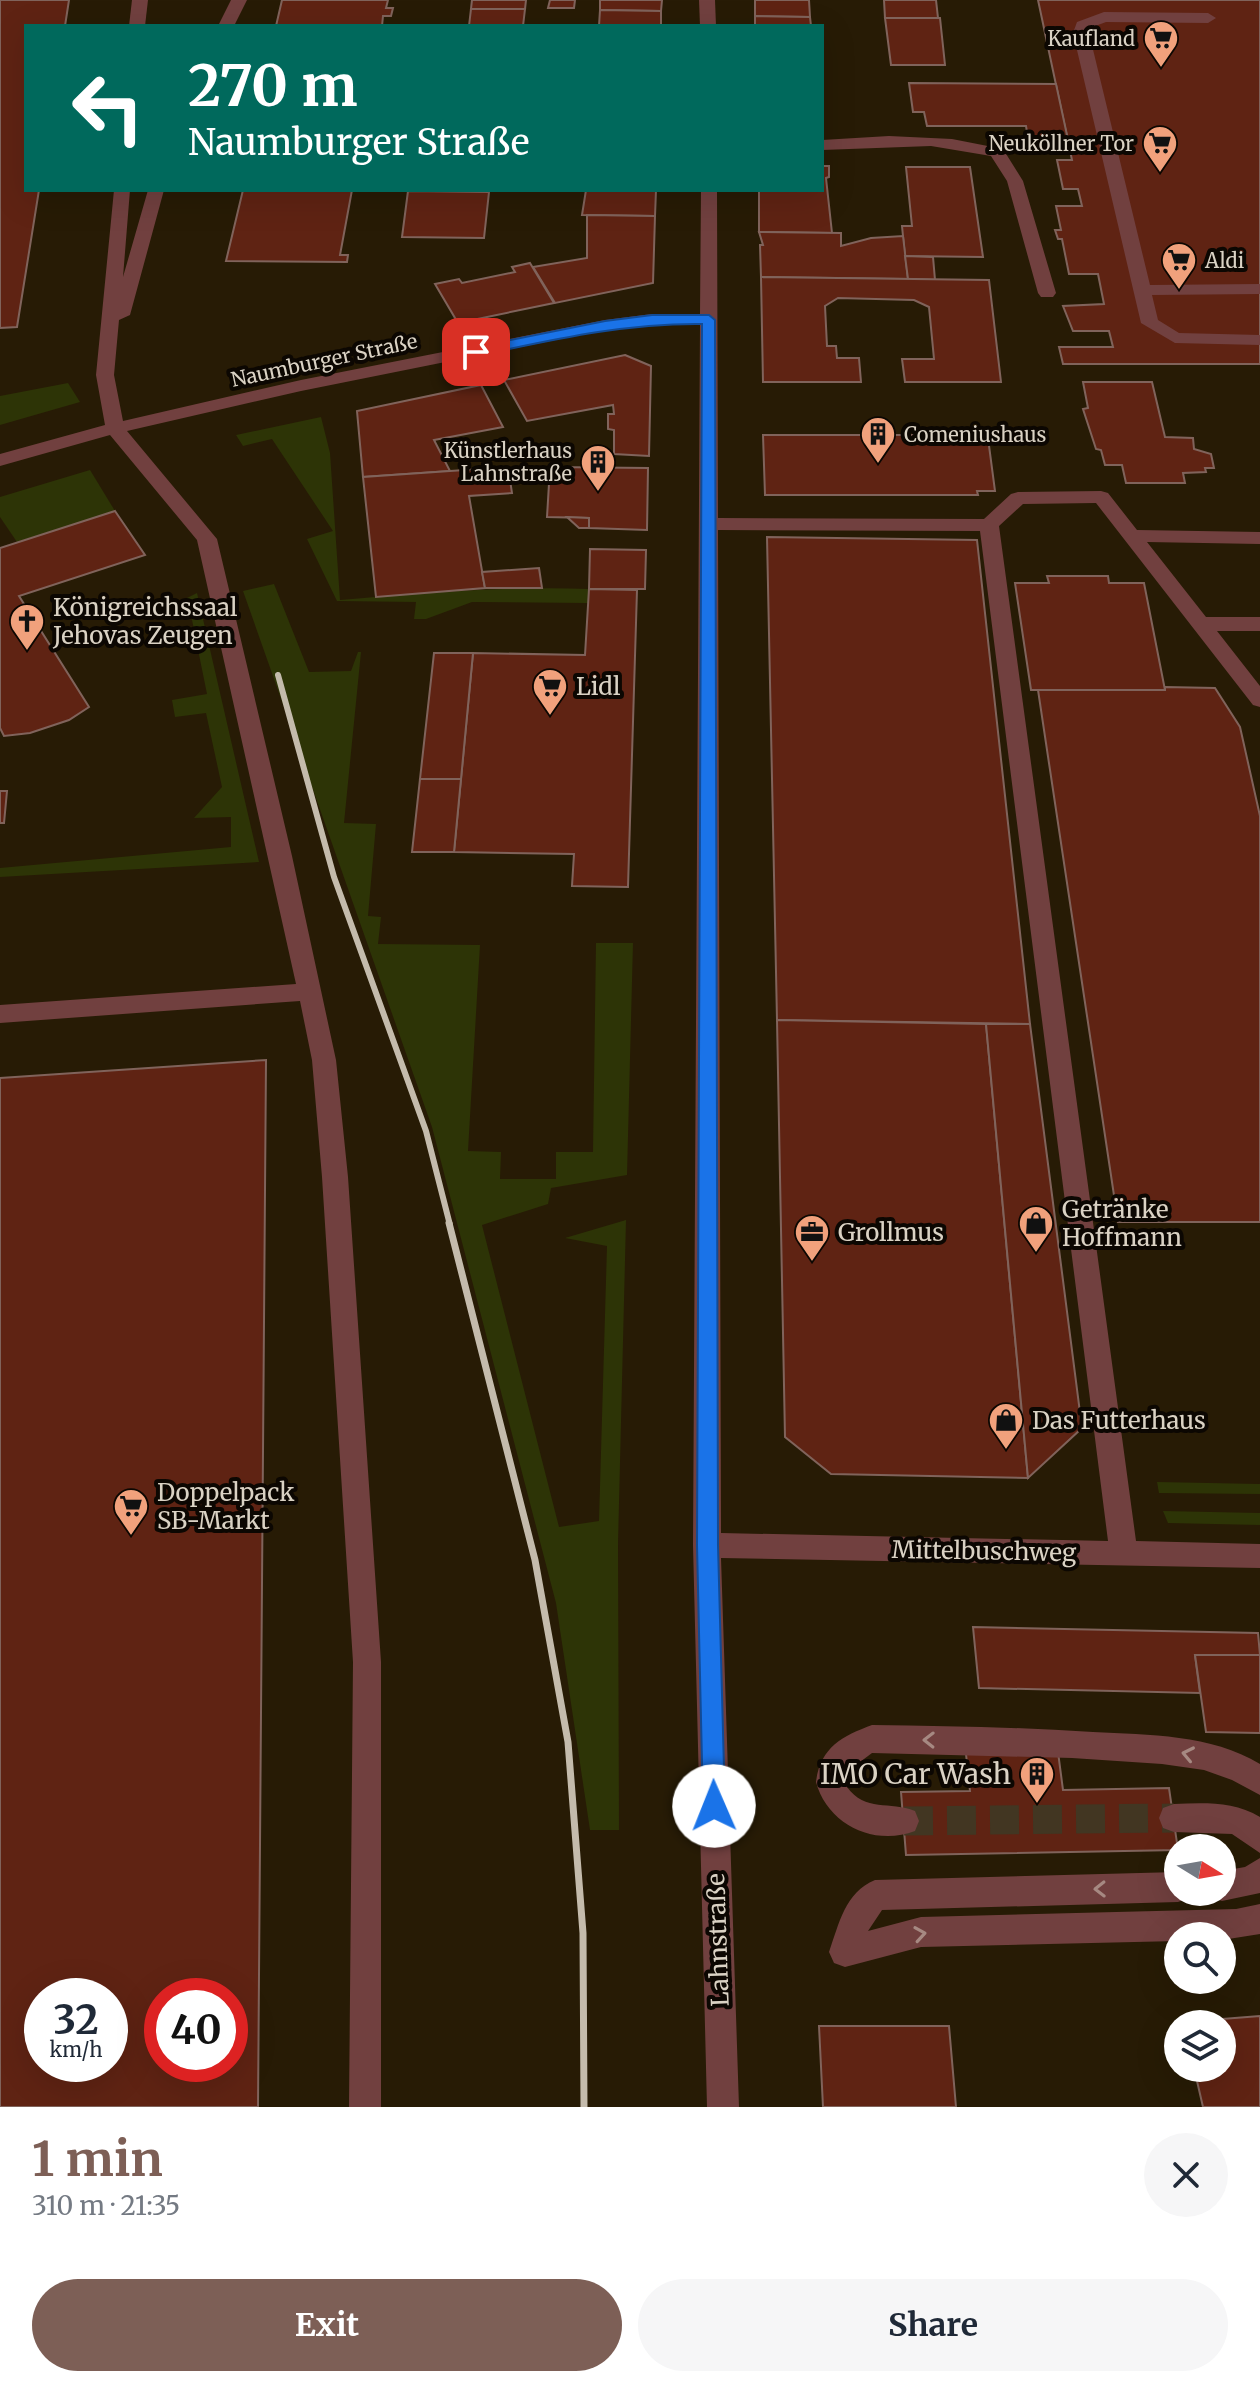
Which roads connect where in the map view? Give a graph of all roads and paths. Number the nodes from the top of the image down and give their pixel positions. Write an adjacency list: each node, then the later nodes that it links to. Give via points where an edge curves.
1 (140, 0): 5 (street)
2 (239, 0): 6 (street)
3 (707, 0): 7 (street)
4 (1208, 18): 13 (street, via 1104,17 1083,25 1081,33)
5 (137, 24)
6 (227, 24)
7 (708, 24)
8 (824, 145): 14 (street, via 904,139 959,142 997,153 1015,181)
9 (122, 192): 17 (street)
10 (155, 192): 17 (street)
11 (709, 192): 15 (street, Lahnstraße)
12 (1260, 289): 13 (street)
13 (1143, 290): 16 (street, via 1150,323 1175,338)
14 (1047, 293)
15 (709, 320): 18 (street, Naumburger Straße, via 605,325); 20 (street, Lahnstraße)
16 (1260, 340)
17 (105, 375): 18 (street)
18 (115, 429): 19 (street, Naumburger Straße); 27 (street, via 207,539)
19 (0, 460)
20 (709, 524): 21 (street); 29 (street, Lahnstraße)
21 (989, 525): 22 (street, via 1018,498 1101,497); 30 (street)
22 (1131, 536): 23 (street); 24 (street)
23 (1260, 538)
24 (1200, 624): 25 (street); 26 (street)
25 (1260, 624)
26 (1260, 700)
27 (307, 992): 28 (street); 40 (street, via 324,1060 335,1177 367,1662)
28 (0, 1014)
29 (707, 1545): 30 (street, Mittelbuschweg); 41 (street, Lahnstraße)
30 (1124, 1554): 31 (street, Mittelbuschweg)
31 (1260, 1556)
32 (1260, 1781): 34 (street, one-way to 34, via 1244,1769 1182,1752 1048,1743 872,1739 854,1743 840,1754 832,1770 832,1788 842,1804 856,1816)
33 (1174, 1818): 35 (street, via 1225,1818 1244,1823)
34 (904, 1821)
35 (1260, 1838)
36 (1260, 1873): 37 (street, via 1254,1881)
37 (1236, 1884)
38 (1164, 1887): 39 (street, one-way to 39, via 875,1895 858,1914 845,1952 921,1932 1236,1924)
39 (1260, 1919)
40 (365, 2107)
41 (723, 2107)

